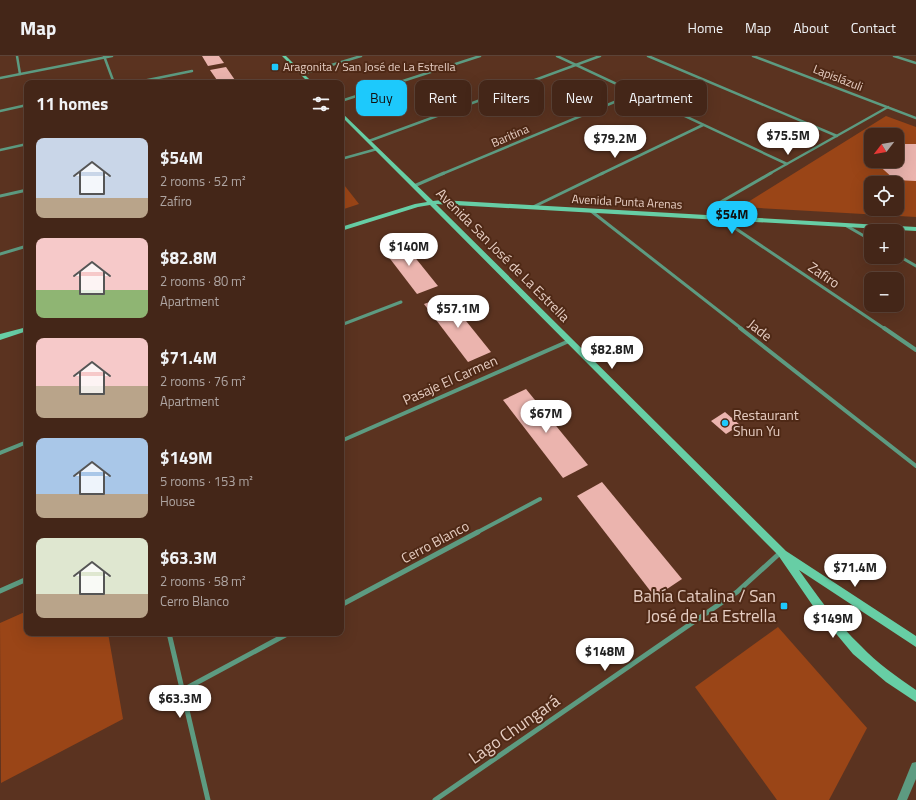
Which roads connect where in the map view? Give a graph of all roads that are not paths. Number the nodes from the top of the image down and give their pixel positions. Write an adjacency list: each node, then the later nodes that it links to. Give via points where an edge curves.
1 (16, 56): 15 (street)
2 (112, 56): 11 (street)
3 (284, 56): 16 (main road)
4 (361, 56): 16 (street)
5 (480, 56): 22 (street)
6 (557, 56): 13 (street)
7 (600, 56): 13 (street)
8 (648, 56): 31 (street)
9 (753, 56): 25 (street, Lapislázuli)
10 (894, 56): 12 (street)
11 (104, 57): 15 (street); 18 (street)
12 (916, 63)
13 (576, 65): 21 (street); 32 (street)
14 (192, 71): 19 (street)
15 (20, 74): 17 (street)
16 (302, 74): 20 (main road)
17 (0, 78)
18 (113, 80)
19 (148, 80)
20 (308, 80)
21 (615, 83)
22 (344, 100)
23 (615, 102): 38 (street, Baritina)
24 (24, 106): 26 (street)
25 (888, 107): 29 (street, Lapislázuli); 31 (street)
26 (0, 111)
27 (344, 116): 32 (main road, Avenida San José de La Estrella)
28 (684, 116): 30 (street)
29 (916, 118)
30 (703, 125): 37 (street); 42 (street)
31 (837, 136): 37 (street)
32 (369, 141): 34 (main road, Avenida San José de La Estrella)
33 (24, 145): 35 (street)
34 (377, 149): 36 (street); 38 (main road, Avenida San José de La Estrella)
35 (0, 150)
36 (344, 158)
37 (787, 164): 44 (street, via 719,203 717,212)
38 (414, 186): 41 (main road, Avenida San José de La Estrella)
39 (24, 191): 40 (street)
40 (0, 196)
41 (430, 202): 42 (main road, Avenida Punta Arenas); 46 (main road, Avenida Punta Arenas); 57 (main road, Avenida San José de La Estrella)
42 (533, 207): 43 (main road, Avenida Punta Arenas)
43 (591, 211): 44 (main road, Avenida Punta Arenas); 62 (street, Jade)
44 (720, 218): 45 (main road, Avenida Punta Arenas); 58 (street, Zafiro)
45 (845, 225): 47 (main road, Avenida Punta Arenas); 48 (street)
46 (344, 228)
47 (916, 229)
48 (864, 236)
49 (24, 247): 50 (street)
50 (0, 254)
51 (904, 259): 52 (street)
52 (916, 266)
53 (401, 302): 54 (street)
54 (344, 324)
55 (24, 330): 56 (main road)
56 (0, 337)
57 (569, 341): 59 (street, Pasaje El Carmen); 64 (main road, Avenida San José de La Estrella)
58 (916, 350)
59 (344, 440)
60 (24, 443): 61 (street)
61 (0, 453)
62 (916, 466)
63 (540, 499): 67 (street, Cerro Blanco)
64 (781, 552): 70 (main road, Avenida San José de La Estrella); 72 (main road, Avenida San José de La Estrella, via 816,603 857,650); 75 (street, Lago Chungará, via 737,592)
65 (24, 580): 66 (street)
66 (0, 591)
67 (344, 603)
68 (170, 636): 71 (street)
69 (283, 636): 71 (street)
70 (916, 642)
71 (182, 690): 74 (street)
72 (916, 697)
73 (916, 767): 76 (street)
74 (208, 800)
75 (435, 800)
76 (902, 800)

